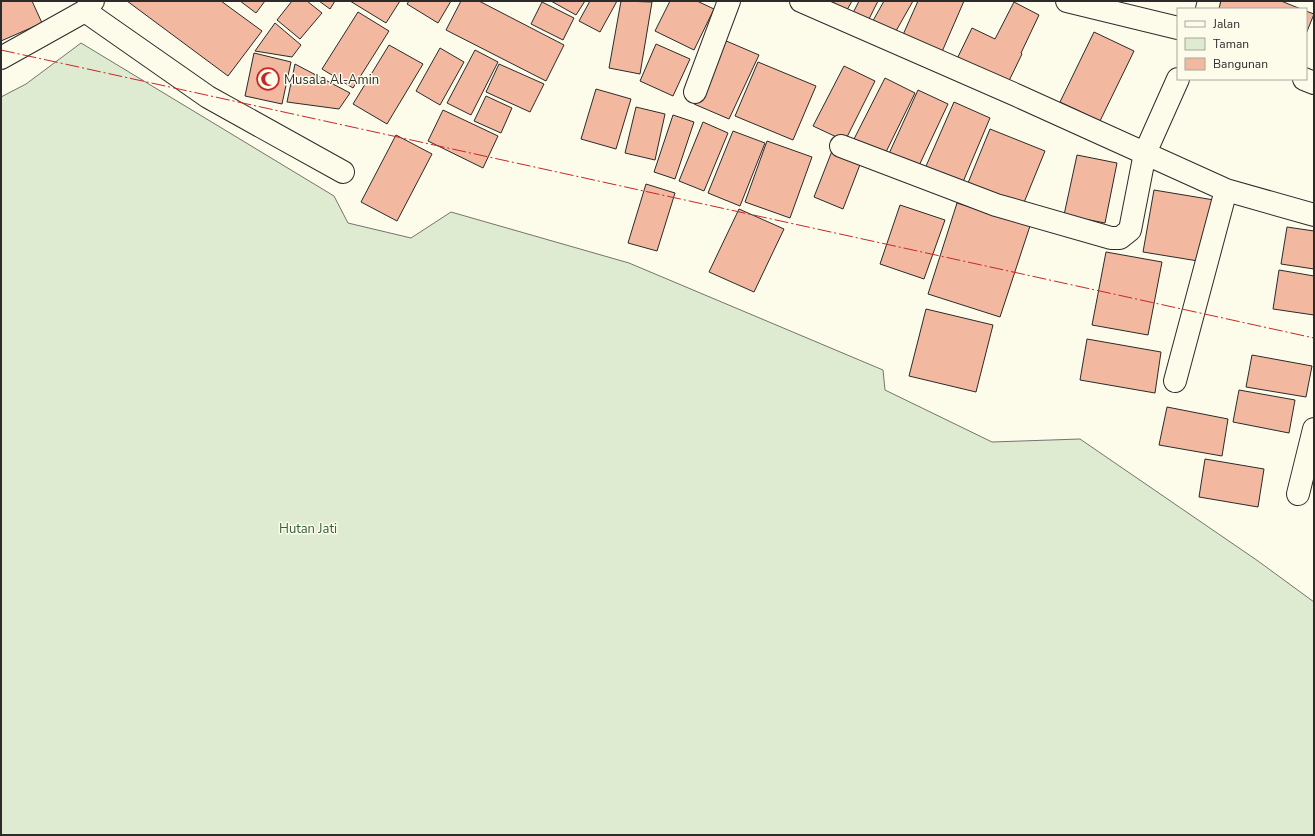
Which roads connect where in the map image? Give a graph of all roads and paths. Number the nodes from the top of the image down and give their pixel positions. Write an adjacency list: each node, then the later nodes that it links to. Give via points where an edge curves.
1 (728, 1): 8 (street)
2 (801, 1): 10 (street)
3 (1067, 1): 5 (street)
4 (89, 6): 6 (street); 11 (street, via 208,97)
5 (1177, 28)
6 (1, 58)
7 (1178, 80): 10 (street)
8 (695, 92)
9 (841, 146): 10 (street, via 996,205 1111,238 1120,238 1130,230)
10 (1145, 153): 12 (street)
11 (343, 172)
12 (1226, 190): 13 (street); 14 (street)
13 (1314, 216)
14 (1175, 381)
15 (1314, 429): 16 (street)
16 (1298, 494)

